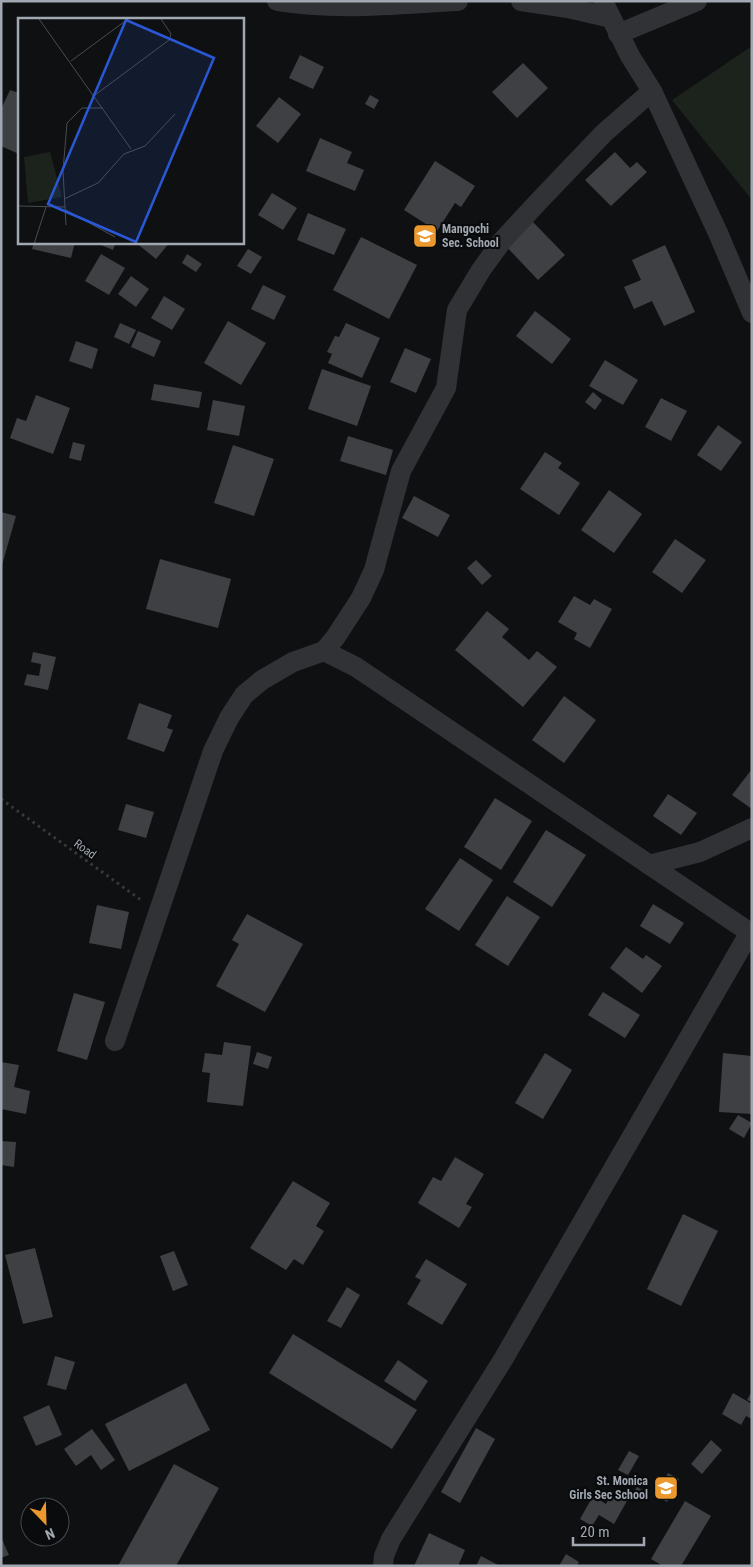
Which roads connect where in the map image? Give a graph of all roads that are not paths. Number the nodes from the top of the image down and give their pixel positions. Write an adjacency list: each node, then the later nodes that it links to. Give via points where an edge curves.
1 (277, 1): 2 (street, via 351,7)
2 (458, 1)
3 (521, 1): 5 (street)
4 (697, 1): 5 (street)
5 (611, 18): 6 (street)
6 (652, 91): 7 (street); 8 (street, via 604,133 502,241 457,310 446,388 401,471 374,570 361,598)
7 (752, 313)
8 (324, 651): 10 (street, via 356,667); 12 (street, via 293,662 262,680 244,694 237,705 213,751)
9 (752, 828): 10 (street, via 700,852)
10 (649, 865): 11 (street)
11 (751, 933): 13 (street, via 504,1358 391,1539)
12 (115, 1041)
13 (383, 1566)

